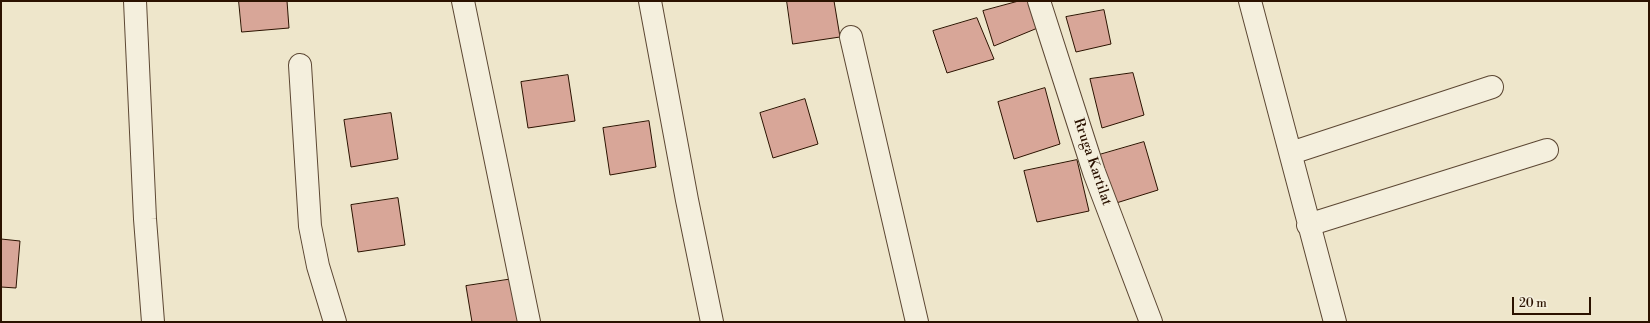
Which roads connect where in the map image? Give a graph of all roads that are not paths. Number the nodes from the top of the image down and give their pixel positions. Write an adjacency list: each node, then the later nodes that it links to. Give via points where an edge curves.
1 (135, 1): 12 (street, via 145,219)
2 (463, 1): 14 (street)
3 (650, 1): 15 (street)
4 (1039, 1): 17 (street, Rruga Kartilat, via 1094,172)
5 (1250, 1): 10 (street)
6 (852, 37): 16 (street)
7 (300, 65): 13 (street, via 310,226 318,266)
8 (1492, 87): 10 (street)
9 (1547, 150): 11 (street)
10 (1291, 153): 11 (street)
11 (1308, 225): 18 (street)
12 (153, 322)
13 (335, 322)
14 (529, 322)
15 (712, 322)
16 (917, 322)
17 (1151, 322)
18 (1335, 322)

